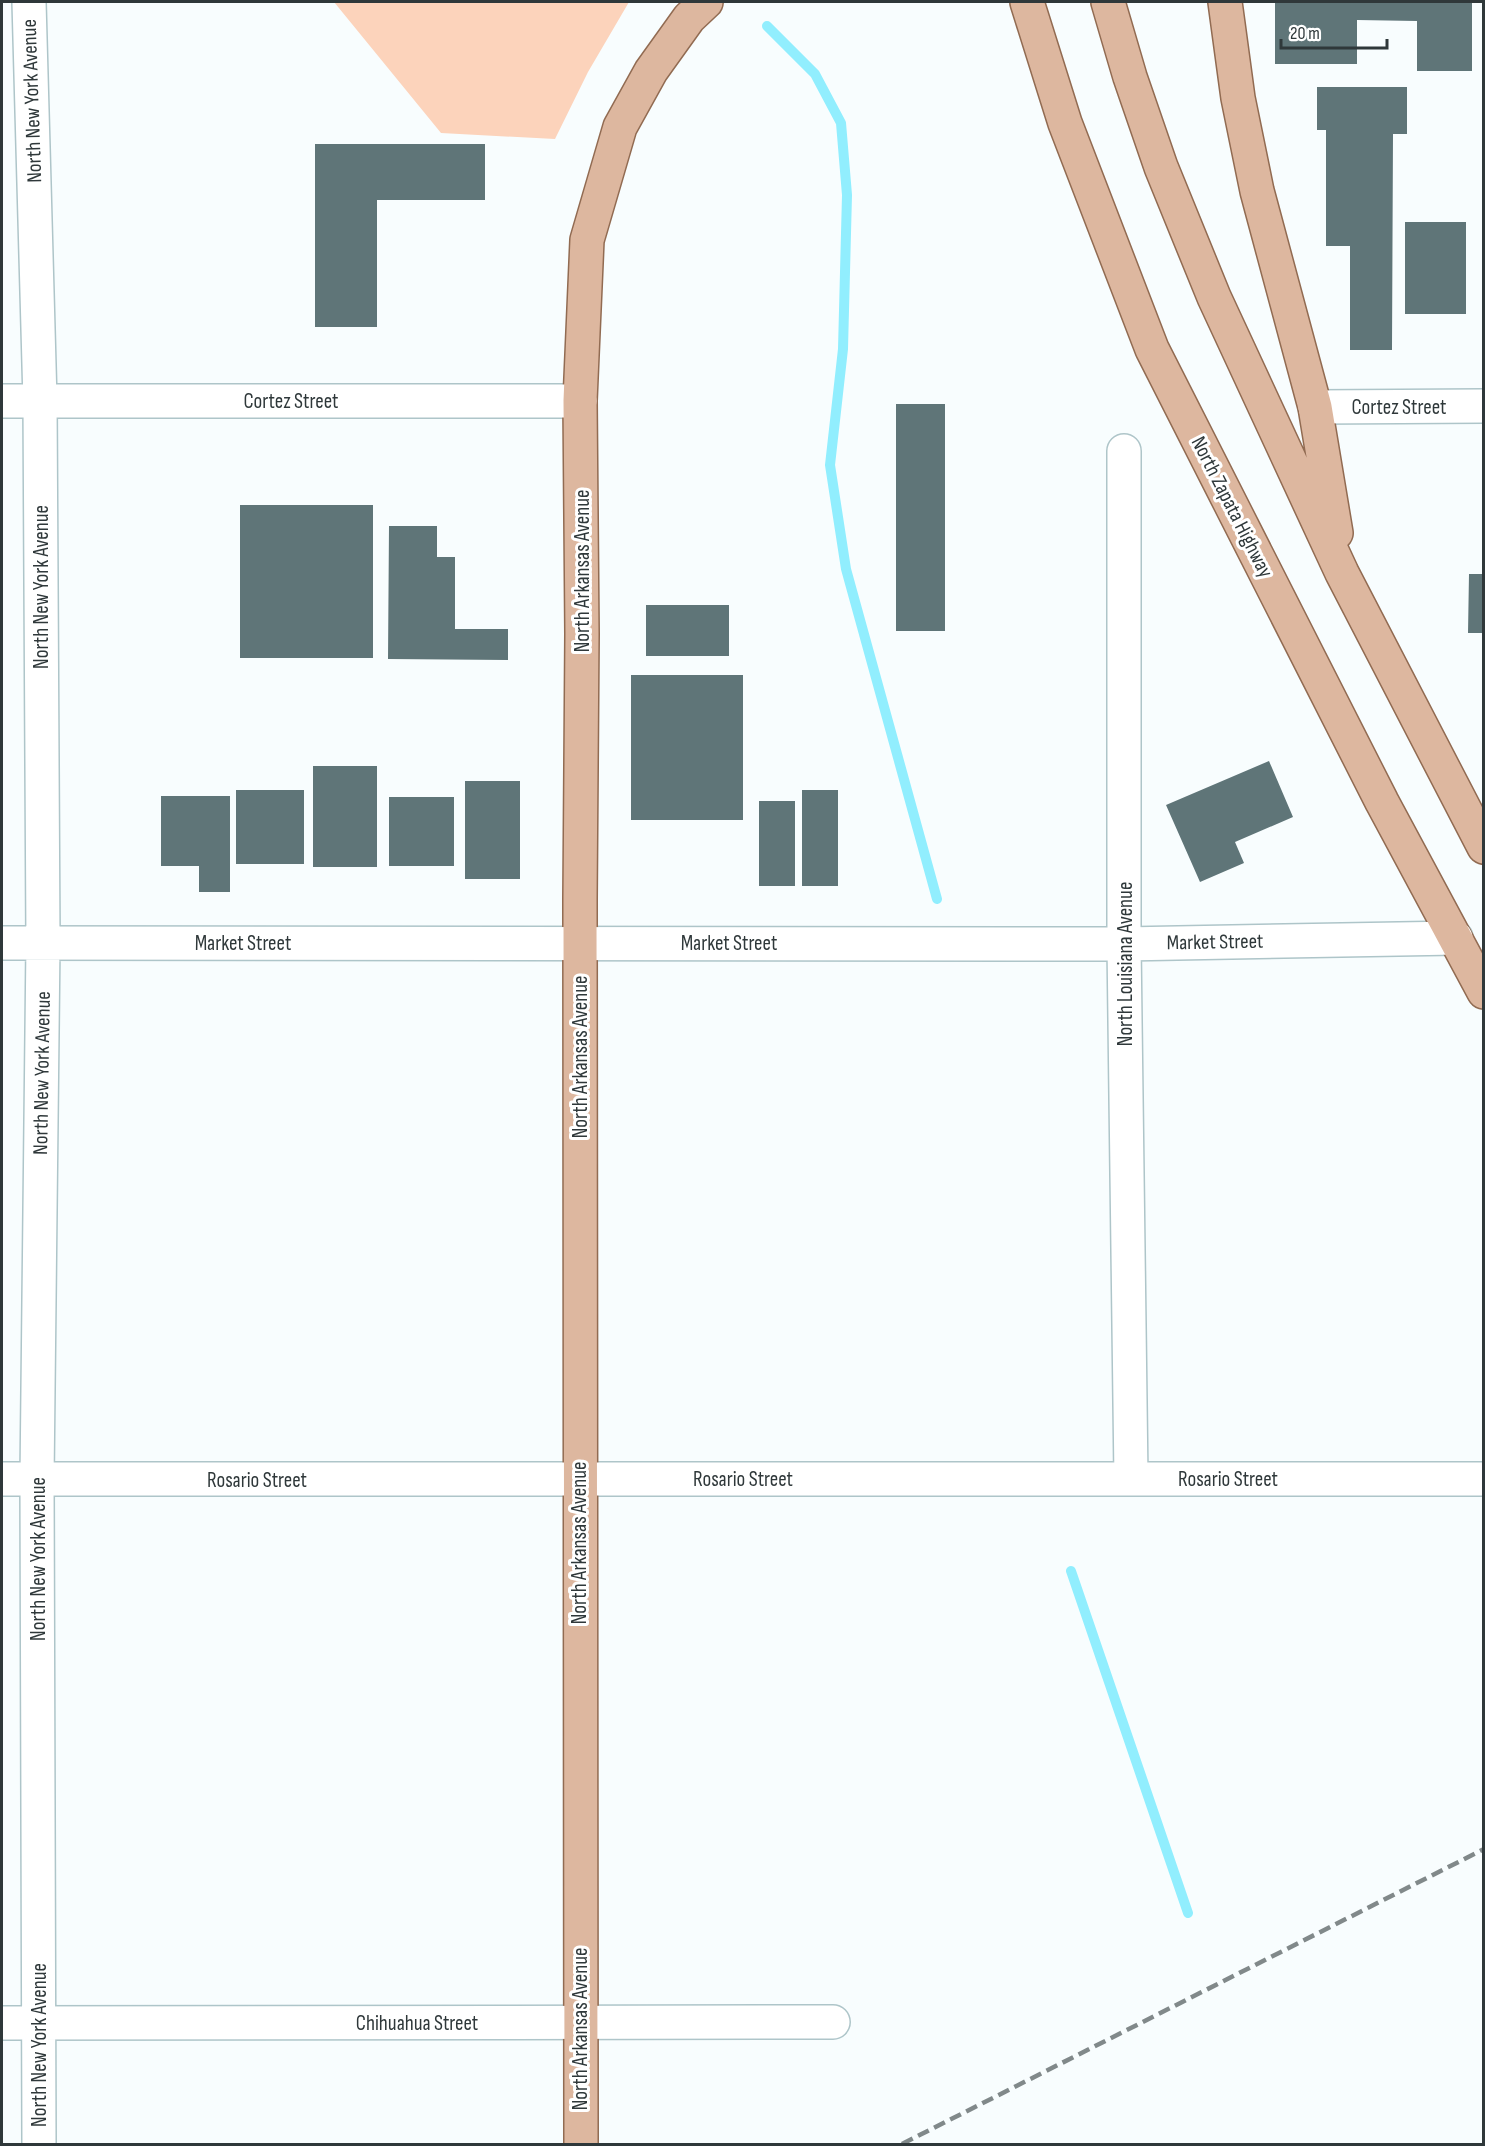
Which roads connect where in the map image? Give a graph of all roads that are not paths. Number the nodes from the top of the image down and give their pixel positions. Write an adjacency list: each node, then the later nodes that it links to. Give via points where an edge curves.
1 (29, 2): 9 (street, North New York Avenue)
2 (706, 2): 10 (main road, North Arkansas Avenue, via 689,18 651,71 620,127 587,240)
3 (1027, 2): 16 (main road, North Zapata Highway, via 1065,123 1152,349)
4 (1108, 2): 7 (main road)
5 (1130, 2): 7 (main road)
6 (1225, 2): 12 (main road, via 1238,98 1257,191)
7 (1130, 77): 14 (main road, via 1161,167 1214,297)
8 (2, 401): 9 (street, Cortez Street)
9 (40, 401): 10 (street, Cortez Street); 19 (street, North New York Avenue)
10 (580, 401): 17 (main road, North Arkansas Avenue)
11 (1484, 406): 12 (street, Cortez Street)
12 (1315, 407): 14 (main road)
13 (1124, 451): 20 (street, North Louisiana Avenue)
14 (1342, 573): 15 (main road)
15 (1484, 847)
16 (1455, 938): 20 (street, Market Street); 21 (main road, North Zapata Highway)
17 (580, 942): 19 (street, Market Street); 20 (street, Market Street); 26 (main road, North Arkansas Avenue)
18 (2, 943): 19 (street, Market Street)
19 (43, 943): 24 (street, North New York Avenue)
20 (1124, 944): 22 (street, North Louisiana Avenue)
21 (1484, 993)
22 (1131, 1478): 25 (street, Rosario Street); 26 (street, Rosario Street)
23 (2, 1479): 24 (street, Rosario Street)
24 (37, 1479): 26 (street, Rosario Street); 29 (street, North New York Avenue)
25 (1484, 1479)
26 (579, 1480): 30 (main road, North Arkansas Avenue)
27 (834, 2022): 30 (street, Chihuahua Street)
28 (2, 2023): 29 (street, Chihuahua Street)
29 (39, 2023): 30 (street, Chihuahua Street); 31 (street, North New York Avenue)
30 (580, 2023): 32 (main road, North Arkansas Avenue)
31 (39, 2145)
32 (581, 2145)

